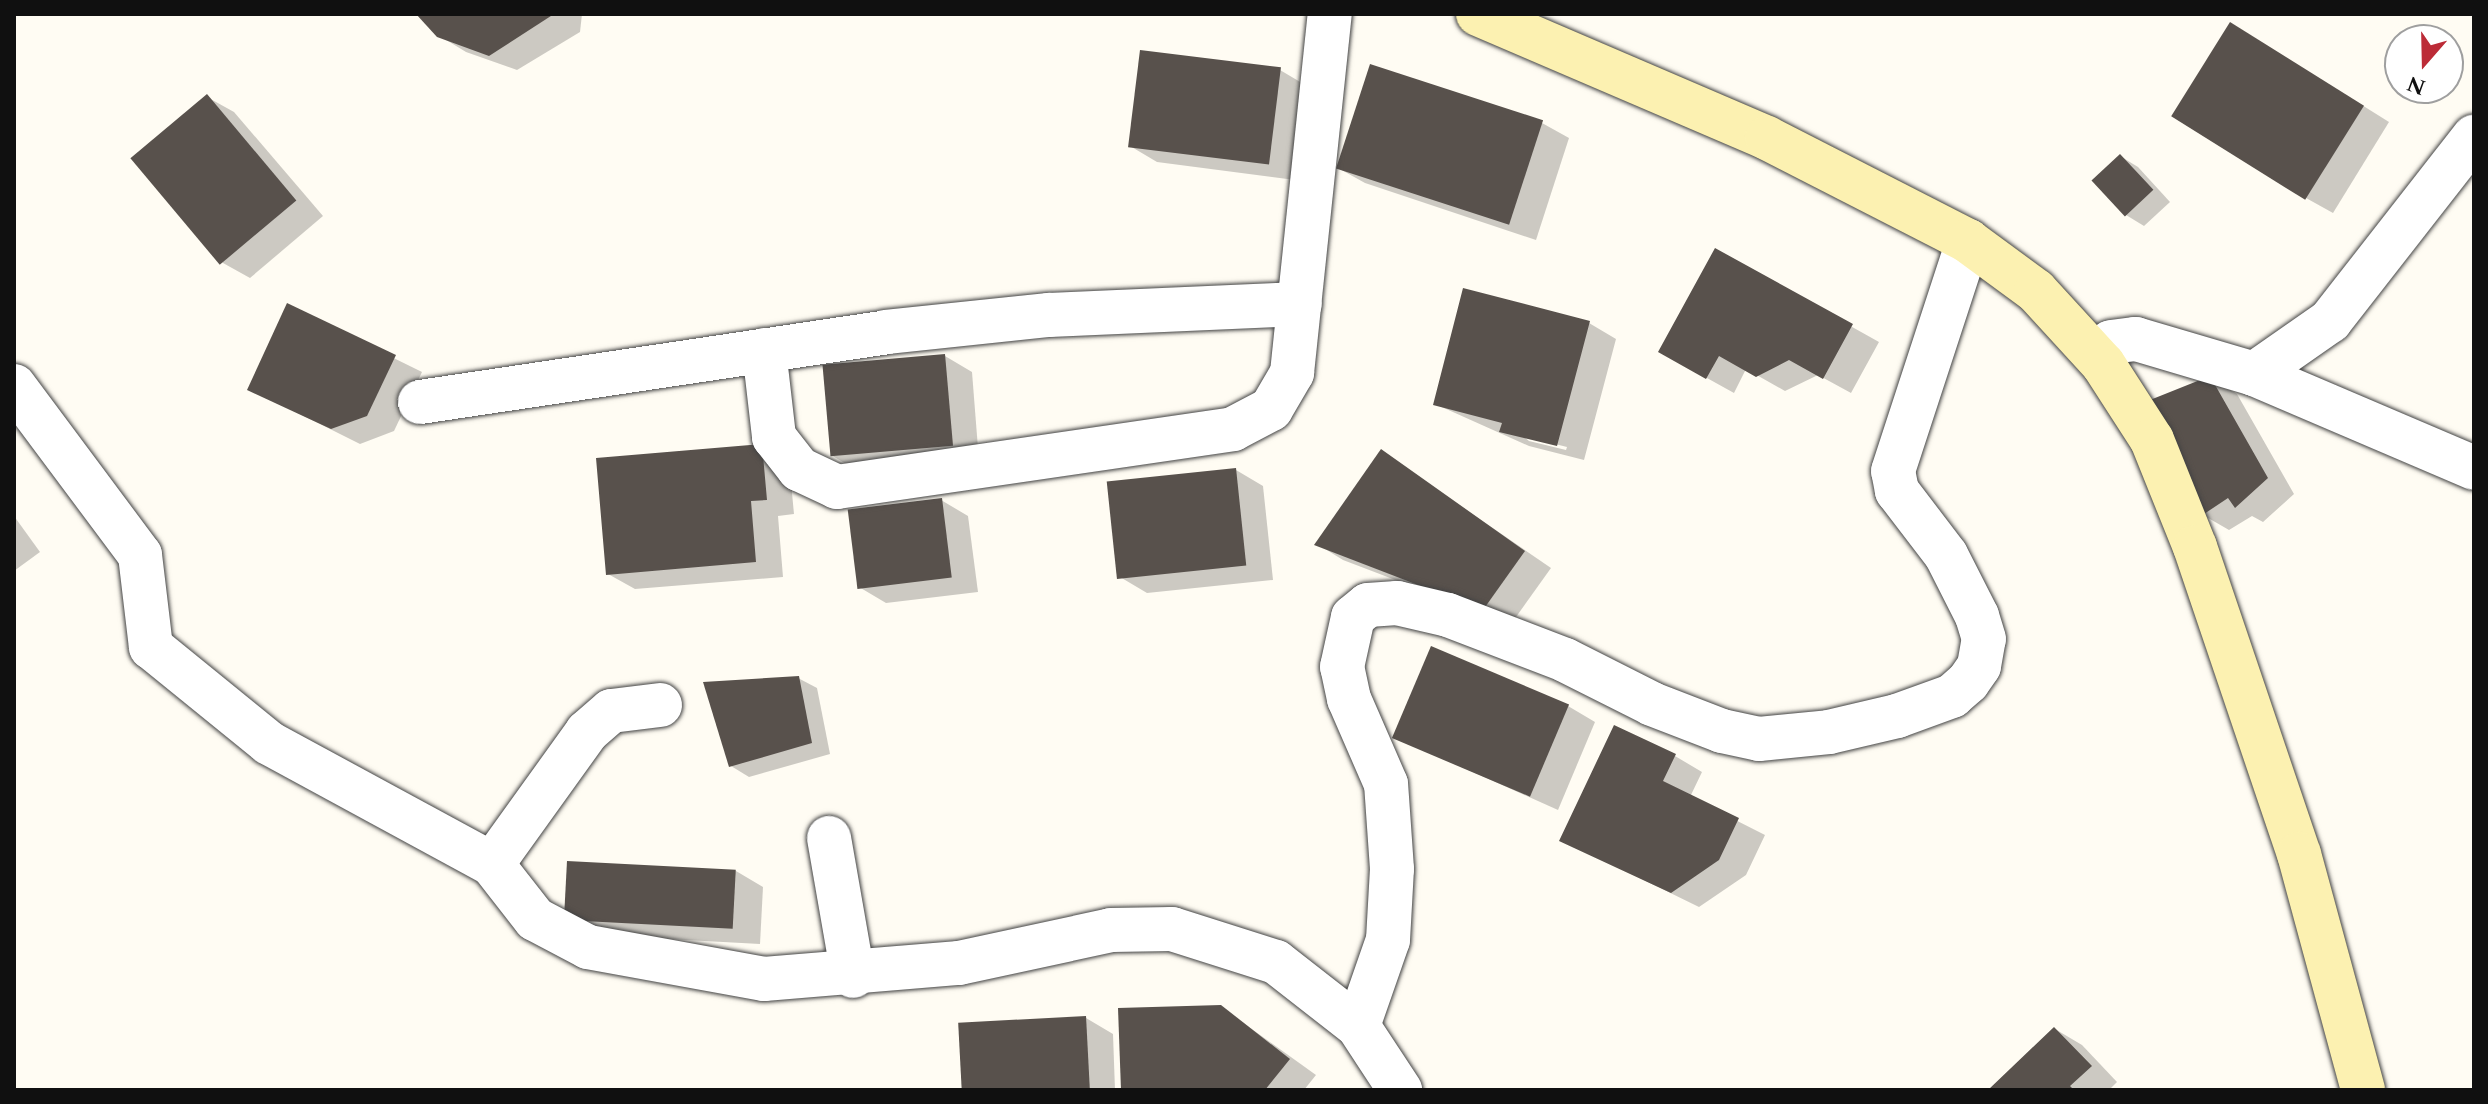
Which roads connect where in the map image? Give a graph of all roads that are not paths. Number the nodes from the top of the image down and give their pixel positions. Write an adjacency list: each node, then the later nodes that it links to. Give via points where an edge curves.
1 (1330, 14): 5 (street)
2 (1478, 14): 4 (main road, via 1767,138)
3 (2474, 137): 8 (street, via 2330,321)
4 (1968, 241): 7 (main road, via 2036,291); 16 (street, via 1893,471 1897,491 1946,555 1977,616 1984,639 1979,666 1968,682 1952,696 1897,716 1829,732 1759,739 1652,704 1565,660 1448,615 1397,603 1368,605 1353,617 1342,667 1349,699 1386,784 1392,869 1388,940)
5 (1300, 304): 6 (street, via 1049,315); 6 (street, via 1292,373 1271,409 1233,429 837,487 799,469 774,437)
6 (764, 350): 10 (street)
7 (2103, 364): 8 (street, via 2111,342 2136,339); 18 (main road, via 2152,440 2195,547 2299,854)
8 (2254, 374): 11 (street)
9 (14, 386): 14 (street, via 140,555 151,647 269,743)
10 (420, 402)
11 (2474, 468)
12 (660, 705): 14 (street, via 611,711 587,732)
13 (829, 838): 15 (street)
14 (492, 864): 15 (street, via 535,919 588,947 764,979)
15 (853, 976): 16 (street, via 959,963 1111,930 1172,929 1276,962)
16 (1358, 1026): 17 (street)
17 (1398, 1089)
18 (2363, 1090)

